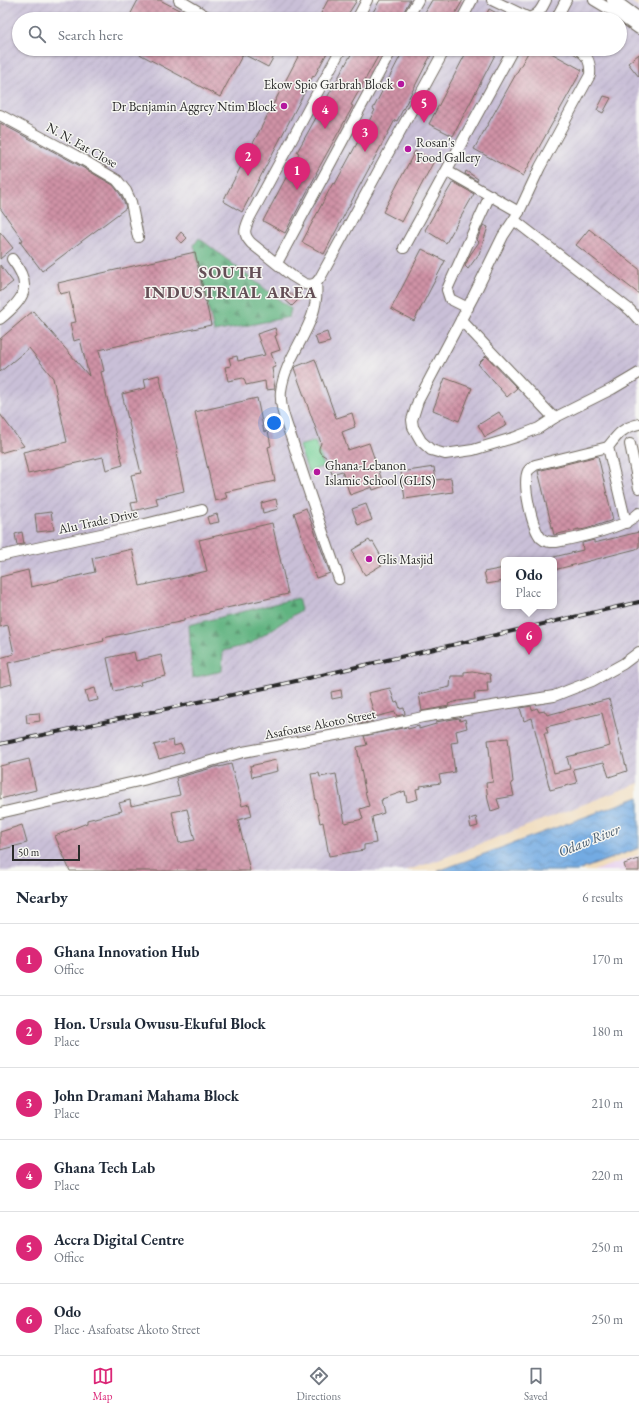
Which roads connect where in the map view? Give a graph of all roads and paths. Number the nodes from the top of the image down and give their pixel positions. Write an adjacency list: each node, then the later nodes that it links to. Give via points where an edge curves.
1 (179, 0): 10 (street)
2 (367, 0): 11 (street)
3 (418, 0): 12 (street)
4 (472, 0): 13 (street)
5 (492, 0): 14 (street)
6 (546, 0): 15 (street)
7 (566, 0): 16 (street)
8 (594, 0): 17 (street)
9 (613, 0): 18 (main road)
10 (199, 12)
11 (361, 12)
12 (412, 12)
13 (466, 12)
14 (517, 12)
15 (539, 12)
16 (560, 12)
17 (614, 12)
18 (639, 19)
19 (627, 21): 20 (street)
20 (639, 29)
21 (337, 56): 33 (street, via 246,228 246,237 251,243)
22 (388, 56): 33 (street)
23 (442, 56): 34 (street)
24 (509, 56): 27 (street)
25 (587, 56): 29 (street, via 591,67 590,75)
26 (0, 115): 30 (street, N. N. Eat Close, via 117,180 131,202)
27 (447, 171): 28 (street); 31 (street)
28 (490, 195): 29 (street); 35 (street, via 449,284 450,299)
29 (516, 216): 35 (street, via 503,236); 38 (street)
30 (138, 237)
31 (404, 248)
32 (12, 258): 36 (street, via 21,273 23,296)
33 (277, 263): 34 (street, via 305,284)
34 (316, 283): 50 (street, via 317,304 285,374 281,402)
35 (468, 308): 37 (street)
36 (0, 319)
37 (462, 320): 40 (street); 40 (street, via 414,412 413,428 425,446 437,453 446,454 473,450 527,433)
38 (639, 320)
39 (639, 373): 40 (street)
40 (554, 418)
41 (639, 424): 43 (street, via 622,431)
42 (630, 444): 44 (street)
43 (608, 447): 48 (street); 48 (street, via 532,467 526,480 530,507 538,533 548,542 562,541)
44 (638, 473): 45 (street)
45 (639, 488)
46 (202, 510): 49 (street, Alu Trade Drive)
47 (639, 513): 48 (street)
48 (626, 523)
49 (0, 556)
50 (339, 579)
51 (639, 652): 52 (street, Asafoatse Akoto Street, via 592,681 554,696 423,716 243,752 143,780)
52 (0, 813)

